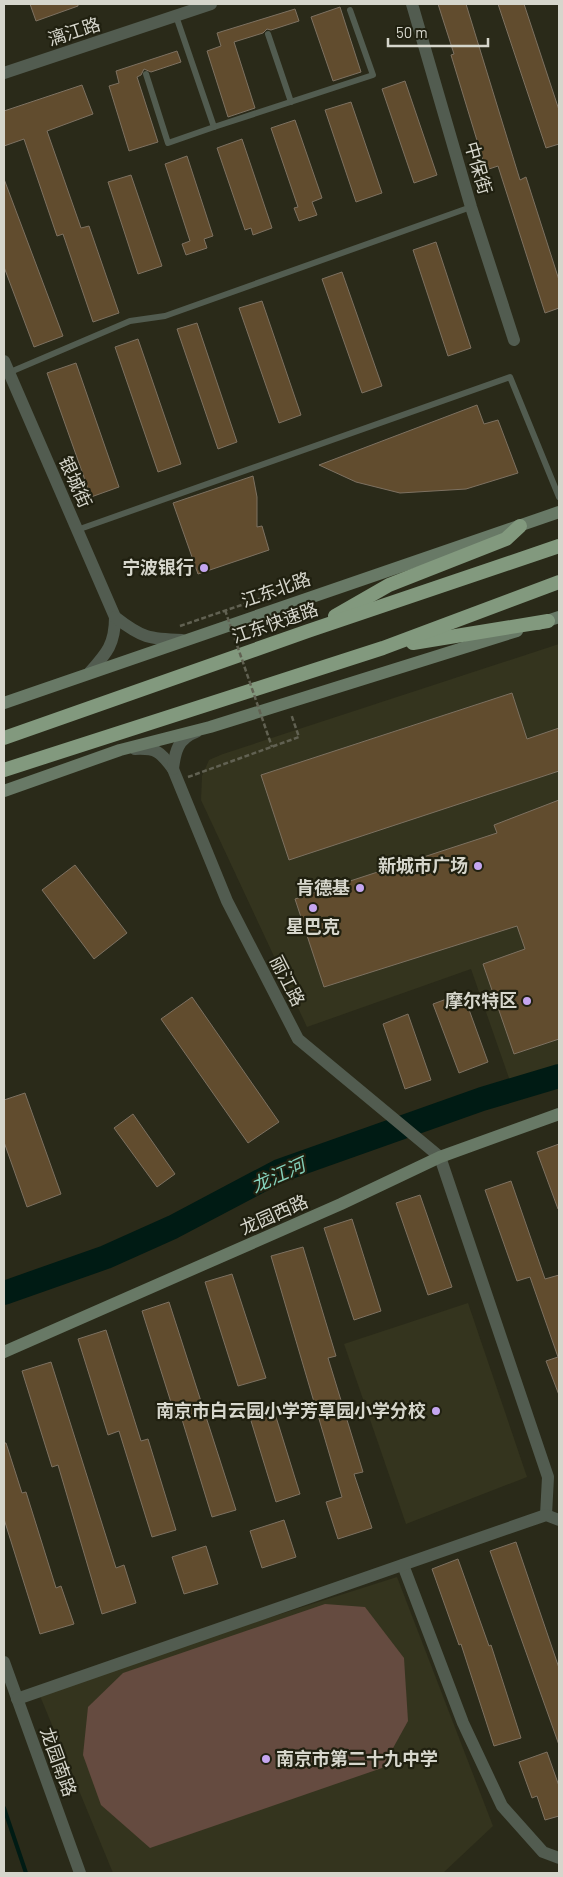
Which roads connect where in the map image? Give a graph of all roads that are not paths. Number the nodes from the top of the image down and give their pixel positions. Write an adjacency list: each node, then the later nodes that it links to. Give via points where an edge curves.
1 (211, 4): 4 (street, 漓江路)
2 (412, 4): 10 (street, 中保街)
3 (350, 10): 8 (lane, via 373,75)
4 (176, 16): 6 (street, 漓江路); 9 (lane)
5 (268, 34): 8 (lane)
6 (4, 73)
7 (146, 74): 9 (lane, via 168,143)
8 (291, 102): 9 (lane)
9 (214, 128)
10 (471, 207): 11 (street, 中保街); 12 (lane, via 165,316 130,322)
11 (514, 340)
12 (6, 367): 16 (street, 银城街)
13 (559, 497): 16 (lane, via 510,377)
14 (559, 512): 15 (main road, 江东北路)
15 (520, 526): 21 (highway, via 506,539 388,586); 22 (main road, 江东北路)
16 (77, 530): 19 (street, 银城街)
17 (559, 546): 21 (highway, 江东快速路)
18 (559, 582): 23 (highway)
19 (115, 617): 22 (street, 银城街, via 149,638); 24 (street, 银城街, via 115,635 108,652)
20 (554, 619): 23 (highway); 26 (main road)
21 (308, 631): 27 (highway, 江东快速路)
22 (182, 640): 24 (main road, 江东北路)
23 (383, 648): 29 (highway)
24 (90, 672): 25 (main road, 江东北路)
25 (4, 703)
26 (210, 726): 28 (main road); 30 (street, via 185,736 175,750)
27 (4, 738)
28 (120, 750): 30 (street, 丽江路, via 152,748 163,756); 31 (main road)
29 (4, 770)
30 (175, 775): 33 (street, 丽江路, via 227,901 298,1039)
31 (4, 791)
32 (559, 1114): 33 (main road, 龙园西路)
33 (440, 1157): 34 (main road, 龙园西路, via 342,1204); 35 (street, via 548,1477)
34 (4, 1352)
35 (546, 1515): 36 (street); 37 (street)
36 (559, 1520)
37 (403, 1564): 39 (street); 40 (street, via 463,1724 502,1806 543,1852)
38 (4, 1662): 39 (street, 龙园南路)
39 (17, 1699): 41 (street, 龙园南路)
40 (559, 1858)
41 (80, 1873)

